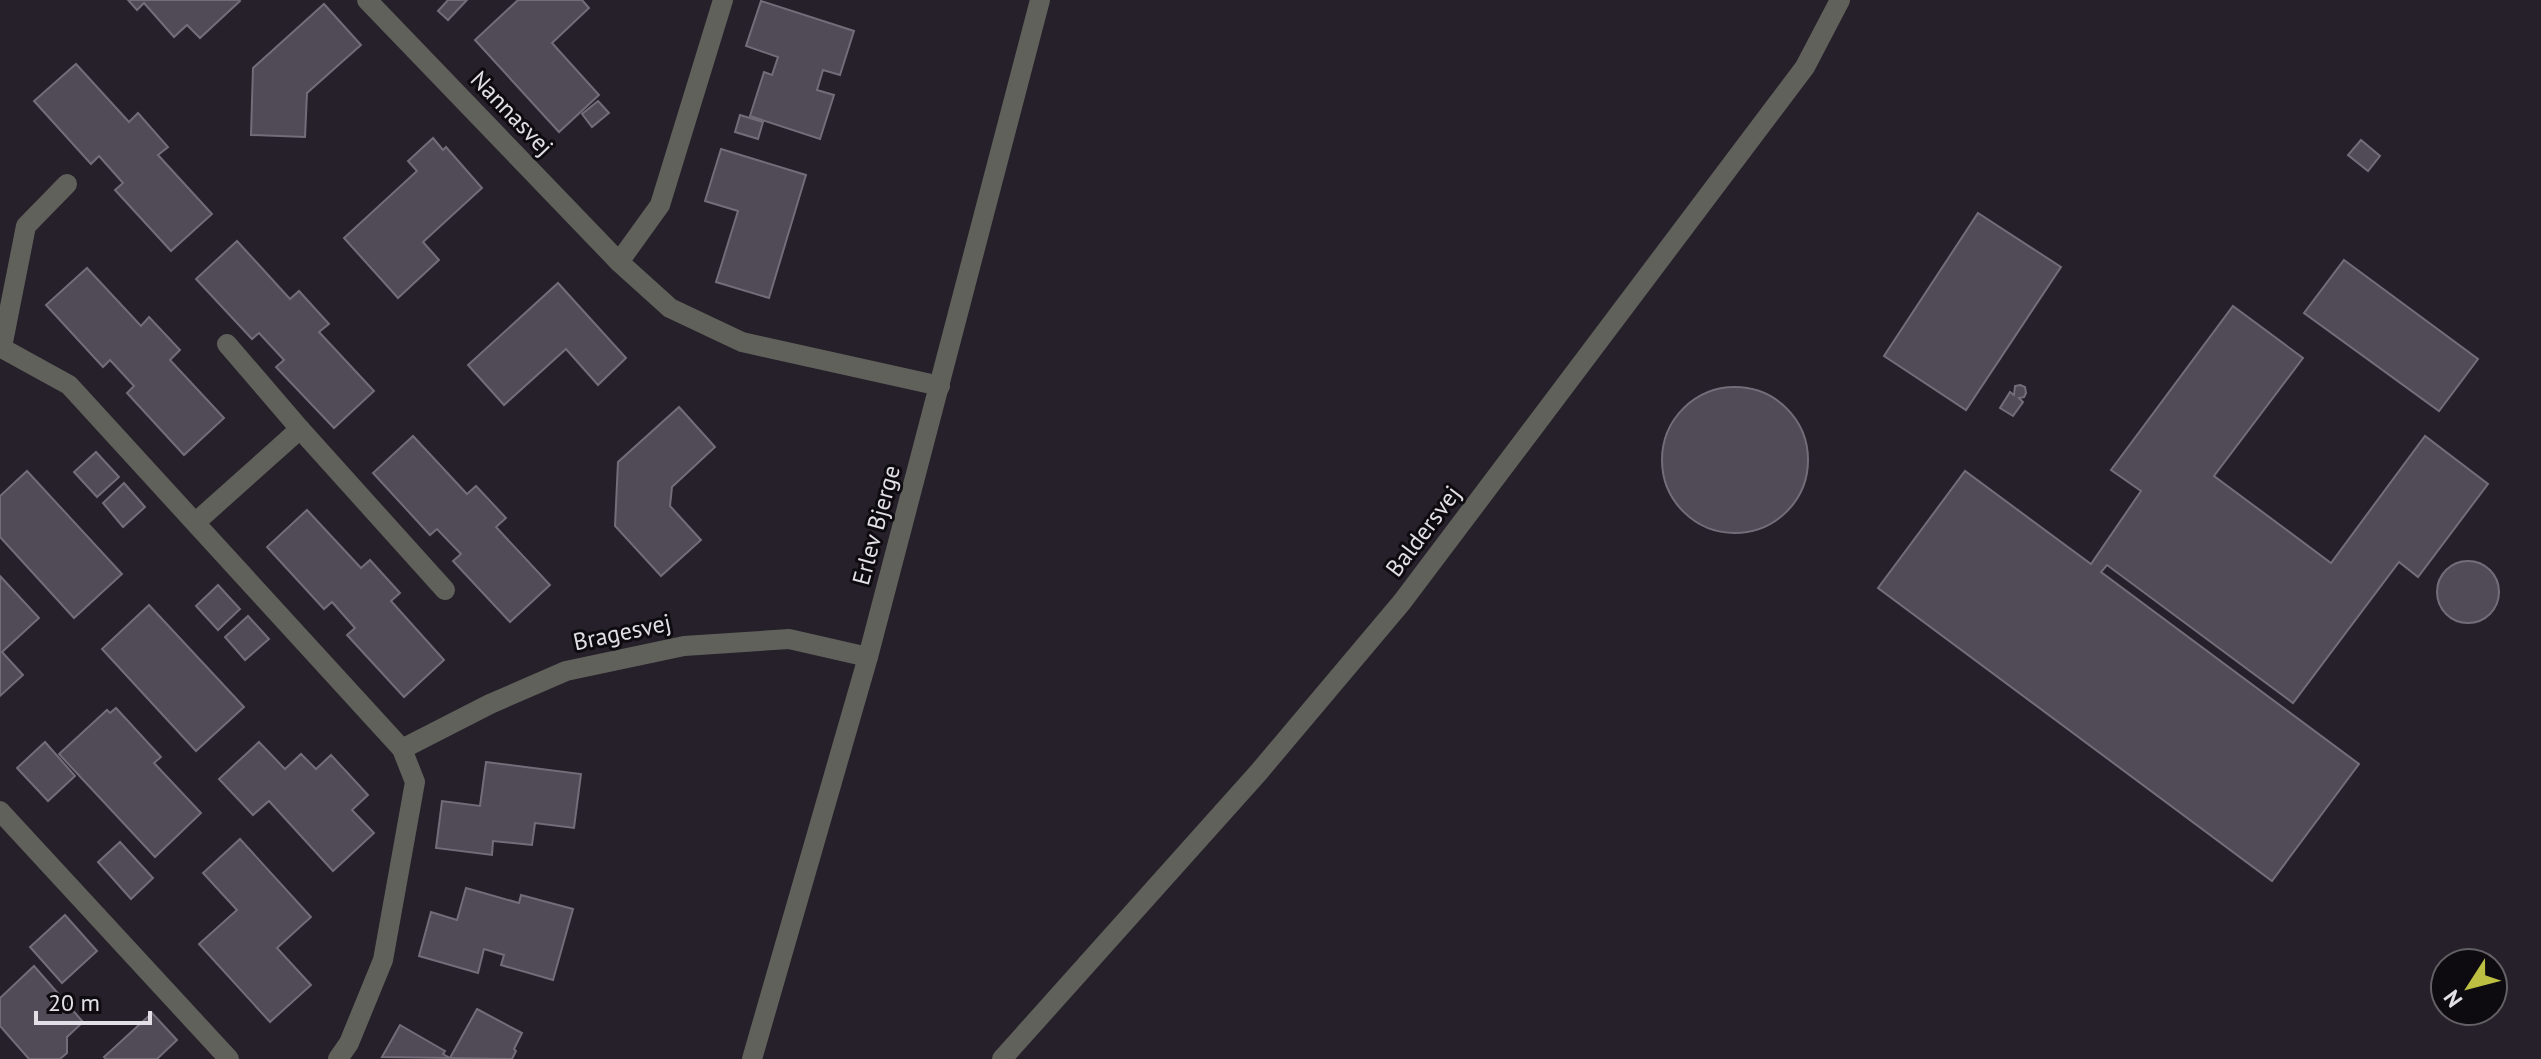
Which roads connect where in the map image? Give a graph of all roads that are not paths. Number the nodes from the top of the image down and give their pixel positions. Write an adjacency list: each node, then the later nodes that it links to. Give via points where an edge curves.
1 (367, 0): 6 (street, Nannasvej)
2 (723, 0): 6 (street, via 660,205)
3 (1040, 0): 9 (street, Erlev Bjerge)
4 (1840, 0): 19 (street, Baldersvej, via 1805,67 1402,602 1258,773)
5 (67, 184): 8 (street, via 26,226)
6 (619, 262): 9 (street, Nannasvej, via 670,308 742,342)
7 (227, 344): 10 (street)
8 (1, 347): 11 (street, via 69,385)
9 (940, 386): 13 (street, Erlev Bjerge)
10 (300, 429): 11 (street); 12 (street)
11 (196, 522): 14 (street)
12 (445, 590)
13 (868, 657): 14 (street, Bragesvej, via 789,639 684,646 566,671); 18 (street, Erlev Bjerge)
14 (402, 749): 17 (street, via 415,782 383,960)
15 (0, 811): 16 (street)
16 (229, 1059)
17 (338, 1059)
18 (752, 1059)
19 (1002, 1059)

